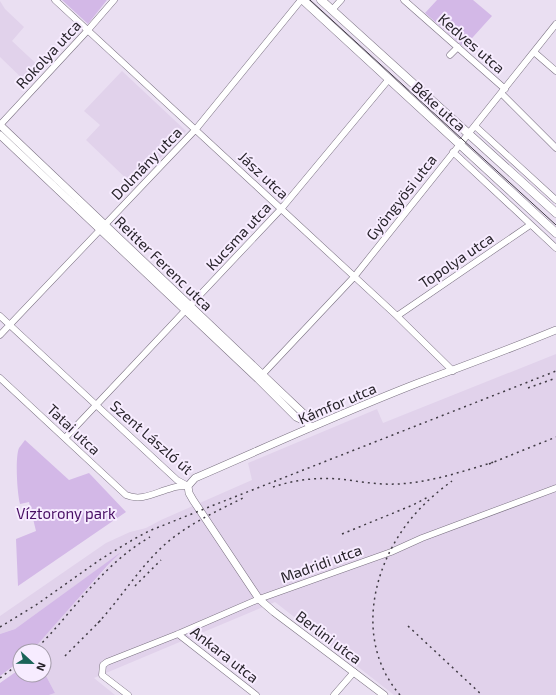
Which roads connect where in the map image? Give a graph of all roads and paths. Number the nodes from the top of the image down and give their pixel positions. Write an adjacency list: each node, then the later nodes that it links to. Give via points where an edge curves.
1 (55, 0): 9 (street, Jász utca)
2 (114, 0): 9 (street, Rokolya utca)
3 (302, 0): 14 (main road, Béke utca); 18 (street, Dolmány utca)
4 (322, 0): 7 (main road, Béke utca)
5 (341, 0): 7 (street)
6 (404, 0): 10 (street, Kedves utca)
7 (332, 10): 19 (main road, Béke utca)
8 (556, 24): 11 (street, Gyöngyösi utca)
9 (88, 30): 16 (street, Rokolya utca); 18 (street, Jász utca)
10 (458, 47): 12 (street); 15 (street, Kedves utca)
11 (534, 52): 13 (street); 15 (street, Gyöngyösi utca)
12 (450, 55)
13 (556, 70)
14 (389, 79): 21 (main road, Béke utca); 25 (street, Kucsma utca)
15 (503, 91): 17 (street, Gyöngyösi utca); 22 (street, Kedves utca)
16 (0, 125): 28 (street, Reitter Ferenc utca)
17 (476, 126): 19 (street, Gyöngyösi utca); 24 (street, Béke utca)
18 (196, 129): 25 (street, Jász utca); 28 (street, Dolmány utca)
19 (469, 134): 21 (street, Gyöngyösi utca); 26 (main road, Béke utca)
20 (0, 135): 28 (street, Reitter Ferenc utca)
21 (460, 144): 23 (street, Gyöngyösi utca); 29 (main road, Béke utca)
22 (556, 148)
23 (453, 152): 27 (street, Béke utca); 31 (street, Gyöngyösi utca)
24 (556, 200)
25 (281, 209): 31 (street, Jász utca); 32 (street, Kucsma utca)
26 (556, 213)
27 (530, 225): 30 (street, Béke utca); 34 (street, Topolya utca)
28 (103, 227): 32 (street, Reitter Ferenc utca); 35 (street, Dolmány utca)
29 (556, 233)
30 (556, 248)
31 (354, 277): 34 (street, Jász utca); 39 (street, Gyöngyösi utca)
32 (188, 308): 39 (street, Reitter Ferenc utca); 41 (street, Kucsma utca)
33 (0, 316): 35 (street, Szent László út)
34 (397, 316): 38 (street, Jász utca)
35 (9, 325): 37 (street, Dolmány utca); 41 (street, Szent László út)
36 (556, 330): 38 (street, Kámfor utca)
37 (0, 336)
38 (453, 371): 42 (street, Kámfor utca)
39 (260, 377): 42 (street, Reitter Ferenc utca, via 296,417)
40 (0, 378): 43 (street, Tatai utca)
41 (95, 405): 43 (street, Kucsma utca); 44 (street, Szent László út, via 177,480)
42 (308, 425): 44 (street, Kámfor utca, via 195,478)
43 (65, 438): 46 (street, Tatai utca, via 121,492)
44 (188, 486): 46 (street, Kámfor utca, via 173,487 140,498); 47 (street, Szent László út, via 193,500)
45 (556, 488): 47 (street, Madridi utca, via 391,552)
46 (131, 497)
47 (259, 599): 48 (street, Madridi utca); 49 (street, Berlini utca)
48 (178, 634): 50 (street, Madridi utca, via 103,665 102,675); 51 (street, Ankara utca)
49 (354, 672): 52 (street); 53 (street, Berlini utca)
50 (128, 695)
51 (256, 695)
52 (334, 695)
53 (384, 695)

